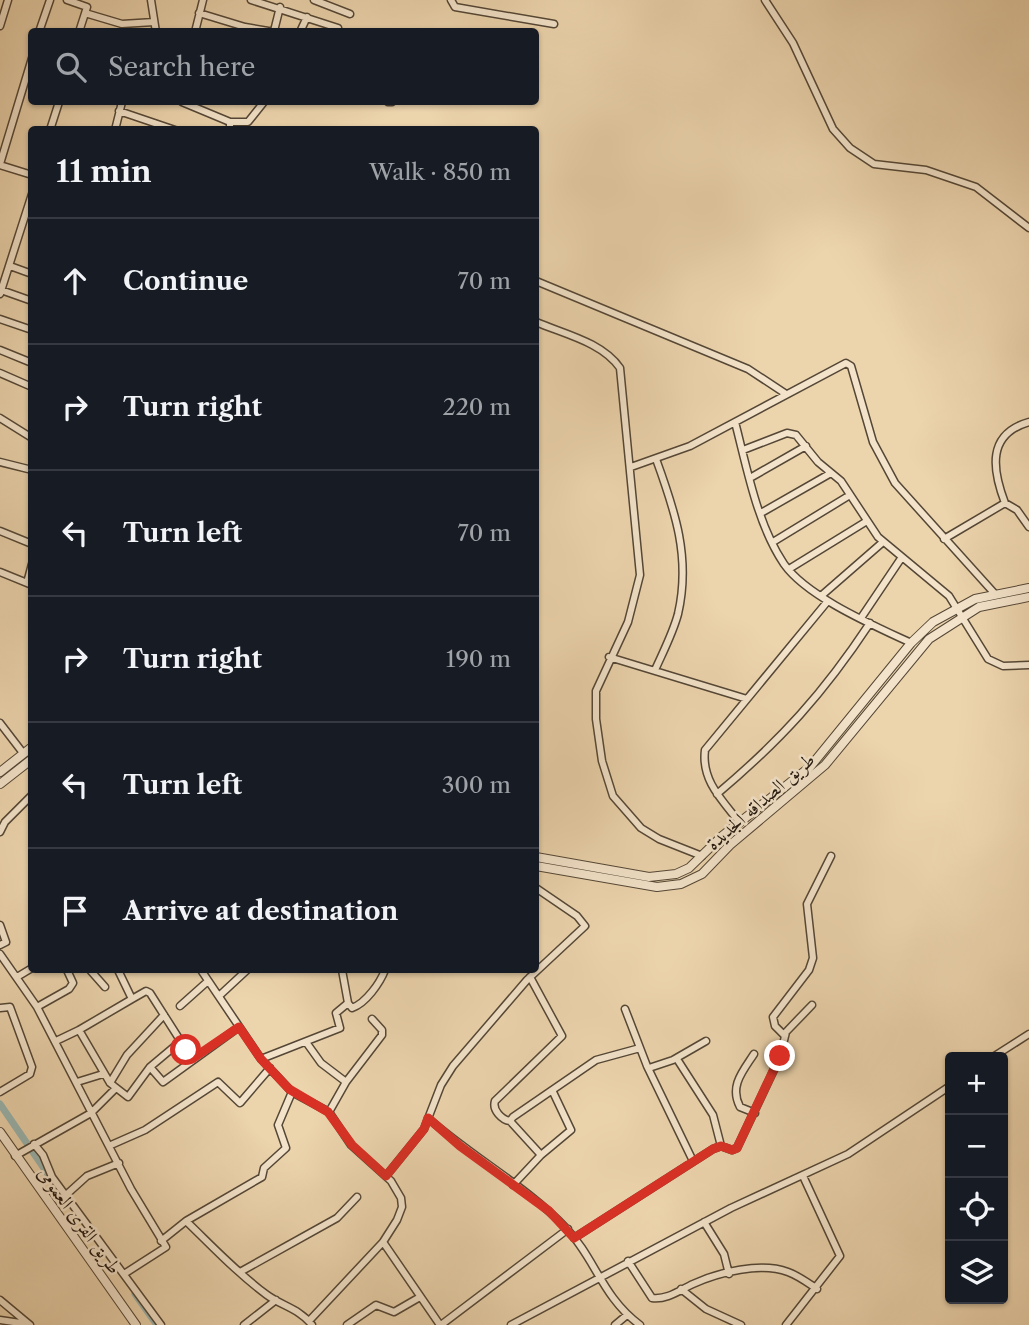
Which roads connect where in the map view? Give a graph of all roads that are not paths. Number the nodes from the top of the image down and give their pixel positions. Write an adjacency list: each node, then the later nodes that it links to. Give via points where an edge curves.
1 (8, 0): 17 (street)
2 (50, 0): 18 (street)
3 (67, 0): 10 (street)
4 (151, 0): 15 (street)
5 (202, 0): 12 (street)
6 (251, 0): 11 (street)
7 (314, 0): 13 (street)
8 (451, 0): 16 (street, via 455,7)
9 (765, 0): 39 (street, via 793,43 833,129 850,148 874,164 926,170 976,187)
10 (87, 7): 15 (street, via 121,24); 19 (street)
11 (280, 8): 14 (street); 23 (street)
12 (199, 13): 21 (street); 22 (street)
13 (351, 13)
14 (307, 17): 24 (street); 25 (street)
15 (154, 22): 20 (street)
16 (554, 24)
17 (0, 26)
18 (40, 28)
19 (80, 28)
20 (155, 28)
21 (196, 28)
22 (241, 28)
23 (275, 28)
24 (302, 28)
25 (338, 28)
26 (28, 71): 36 (street)
27 (58, 105): 32 (street)
28 (121, 105): 31 (street)
29 (189, 105): 35 (street)
30 (259, 105): 35 (street, via 248,122)
31 (119, 111): 33 (street); 34 (street)
32 (54, 126)
33 (116, 126)
34 (163, 126)
35 (230, 126)
36 (0, 165): 37 (street)
37 (28, 174)
38 (28, 207): 40 (street)
39 (1029, 228)
40 (10, 266): 41 (street); 43 (street)
41 (28, 273)
42 (539, 282): 52 (street, via 748,369)
43 (1, 292): 44 (street)
44 (28, 300)
45 (0, 319): 47 (street)
46 (539, 323): 61 (street, via 613,357 620,368)
47 (28, 329)
48 (0, 350): 49 (street)
49 (28, 361)
50 (0, 373): 51 (street)
51 (28, 385)
52 (786, 394): 54 (street); 71 (street, via 849,364 877,454 895,483)
53 (1, 419): 56 (street)
54 (735, 422): 58 (street); 59 (street)
55 (1028, 425): 66 (street, via 1003,435 995,453 997,483)
56 (28, 436)
57 (806, 446): 58 (street, via 791,433); 63 (street); 64 (street)
58 (743, 450): 64 (street)
59 (656, 459): 61 (street); 91 (street, via 678,518 684,557 678,614)
60 (0, 462): 62 (street)
61 (631, 467): 89 (street, via 640,575 628,622)
62 (28, 469)
63 (831, 473): 65 (street); 67 (street)
64 (750, 478): 67 (street)
65 (850, 495): 68 (street); 73 (street)
66 (1005, 503): 69 (street, via 1017,510); 71 (street)
67 (761, 513): 73 (street)
68 (867, 520): 74 (street); 76 (street)
69 (1029, 527)
70 (0, 531): 72 (street)
71 (944, 539): 80 (street)
72 (28, 542)
73 (773, 542): 76 (street)
74 (883, 542): 75 (street); 82 (street)
75 (902, 557): 83 (street); 85 (street)
76 (789, 569): 82 (street)
77 (0, 572): 78 (street)
78 (28, 584)
79 (1029, 588): 80 (street, طريق الصداقه الجديدة)
80 (995, 594): 83 (street, طريق الصداقه الجديدة)
81 (1029, 597): 84 (street, طريق الصداقه الجديدة, via 989,604)
82 (824, 599): 85 (street); 92 (street)
83 (957, 607): 84 (street); 87 (street, طريق الصداقه الجديدة)
84 (961, 617): 88 (street, طريق الصداقه الجديدة); 90 (street, via 988,659 1003,666)
85 (861, 618): 86 (street)
86 (870, 623): 87 (street); 99 (street, via 834,677 789,731)
87 (911, 643): 88 (street); 101 (street, طريق الصداقه الجديدة, via 825,751)
88 (920, 649): 103 (street, طريق الصداقه الجديدة, via 825,765)
89 (609, 657): 91 (street); 104 (street, via 596,691 596,719 613,796 641,828)
90 (1029, 665)
91 (655, 670): 92 (street)
92 (747, 699): 99 (street, via 705,751 706,772)
93 (0, 723): 95 (street)
94 (28, 750): 95 (street)
95 (23, 753): 97 (street)
96 (28, 762): 98 (street)
97 (0, 772)
98 (0, 785)
99 (717, 794): 101 (street)
100 (28, 799): 102 (street)
101 (740, 823): 103 (street); 104 (street, طريق الصداقه الجديدة)
102 (0, 832)
103 (746, 832): 107 (street, طريق الصداقه الجديدة)
104 (702, 856): 106 (street, طريق الصداقه الجديدة, via 676,874 649,877); 107 (street)
105 (831, 856): 140 (street, via 807,904 814,958 773,1017)
106 (539, 858)
107 (714, 861): 108 (street, طريق الصداقه الجديدة, via 692,880 657,887)
108 (539, 867)
109 (539, 890): 113 (street, via 585,926)
110 (0, 925): 111 (street)
111 (2, 942)
112 (0, 954): 123 (street)
113 (539, 969)
114 (28, 970): 123 (street)
115 (68, 973): 132 (street, via 73,983 69,989)
116 (92, 973): 126 (street)
117 (119, 973): 128 (street)
118 (203, 973): 125 (street)
119 (244, 973): 127 (street)
120 (343, 973): 129 (street)
121 (383, 973): 129 (street, via 357,1006)
122 (534, 973): 124 (street)
123 (17, 977): 132 (street)
124 (530, 977): 165 (street, via 453,1066); 166 (street, via 562,1037 495,1101 495,1110)
125 (208, 981): 127 (street); 131 (street)
126 (104, 987)
127 (219, 996): 137 (street)
128 (132, 999): 135 (street, via 148,992); 138 (street)
129 (348, 1003): 144 (street, via 336,1013 340,1028)
130 (812, 1005): 140 (street)
131 (180, 1006)
132 (37, 1007): 141 (street)
133 (0, 1008): 159 (street, via 10,1007 32,1067 30,1074)
134 (625, 1009): 145 (street)
135 (164, 1015): 142 (street); 157 (street, via 127,1055)
136 (372, 1019): 156 (street, via 382,1035)
137 (239, 1027): 148 (street); 149 (street)
138 (79, 1030): 141 (street); 154 (street)
139 (1029, 1034): 146 (street)
140 (785, 1036): 164 (street)
141 (56, 1041): 155 (street)
142 (181, 1041): 148 (street); 151 (street)
143 (706, 1041): 150 (street)
144 (306, 1042): 149 (street); 156 (street, via 321,1063)
145 (640, 1048): 153 (street); 161 (street, via 596,1060)
146 (1001, 1052)
147 (754, 1054): 164 (street, via 737,1079 736,1090 740,1107)
148 (192, 1059): 151 (street, via 163,1082)
149 (261, 1059): 152 (street)
150 (677, 1059): 153 (street); 170 (street, via 713,1115)
151 (150, 1067): 157 (street, via 130,1096)
152 (270, 1068): 160 (street); 169 (street, via 240,1104 218,1082 145,1130)
153 (649, 1068): 173 (street)
154 (103, 1073): 155 (street); 157 (street)
155 (77, 1082): 163 (street)
156 (346, 1082): 162 (street)
157 (113, 1086): 163 (street)
158 (945, 1089): 176 (street, via 848,1154)
159 (0, 1092)
160 (292, 1092): 162 (street); 180 (street, via 278,1125 286,1148 264,1168 262,1177)
161 (553, 1092): 166 (street); 172 (street, via 570,1130)
162 (328, 1112): 175 (street, via 352,1145)
163 (91, 1113): 168 (street); 169 (street)
164 (755, 1113): 170 (street, via 737,1148)
165 (428, 1118): 175 (street); 177 (street)
166 (510, 1121): 172 (street)
167 (0, 1132): 171 (street, طريق القرى العمومى)
168 (33, 1145): 171 (street); 178 (street)
169 (111, 1145): 174 (street)
170 (721, 1146): 173 (street)
171 (16, 1155): 200 (street, طريق القرى العمومى)
172 (541, 1155): 177 (street)
173 (693, 1161): 183 (street)
174 (119, 1163): 178 (street, via 86,1176); 184 (street)
175 (386, 1176): 185 (street, via 402,1207)
176 (803, 1176): 181 (street); 192 (street, via 840,1254)
177 (513, 1185): 182 (street)
178 (66, 1195): 188 (street)
179 (357, 1197): 187 (street, via 337,1218)
180 (186, 1221): 184 (street); 187 (street)
181 (704, 1222): 186 (street); 189 (street, via 724,1254)
182 (568, 1229): 183 (street); 204 (street)
183 (574, 1238): 190 (street)
184 (162, 1241): 188 (street, via 165,1250)
185 (383, 1242): 193 (street); 198 (street)
186 (628, 1261): 190 (street); 191 (street, via 652,1298 668,1297)
187 (240, 1272): 195 (street)
188 (124, 1274): 201 (street)
189 (729, 1274): 191 (street); 192 (street, via 777,1269)
190 (598, 1277): 196 (street); 205 (street)
191 (681, 1289): 208 (street, via 706,1309)
192 (817, 1289): 209 (street)
193 (420, 1297): 203 (street, via 394,1312 376,1305); 204 (street)
194 (0, 1300): 199 (street)
195 (276, 1300): 198 (street); 202 (street)
196 (626, 1315): 206 (street); 207 (street)
197 (0, 1320): 199 (street)
198 (310, 1323)
199 (29, 1324)
200 (136, 1325)
201 (161, 1325)
202 (244, 1325)
203 (346, 1325)
204 (441, 1325)
205 (511, 1325)
206 (615, 1325)
207 (640, 1325)
208 (741, 1325)
209 (786, 1325)

